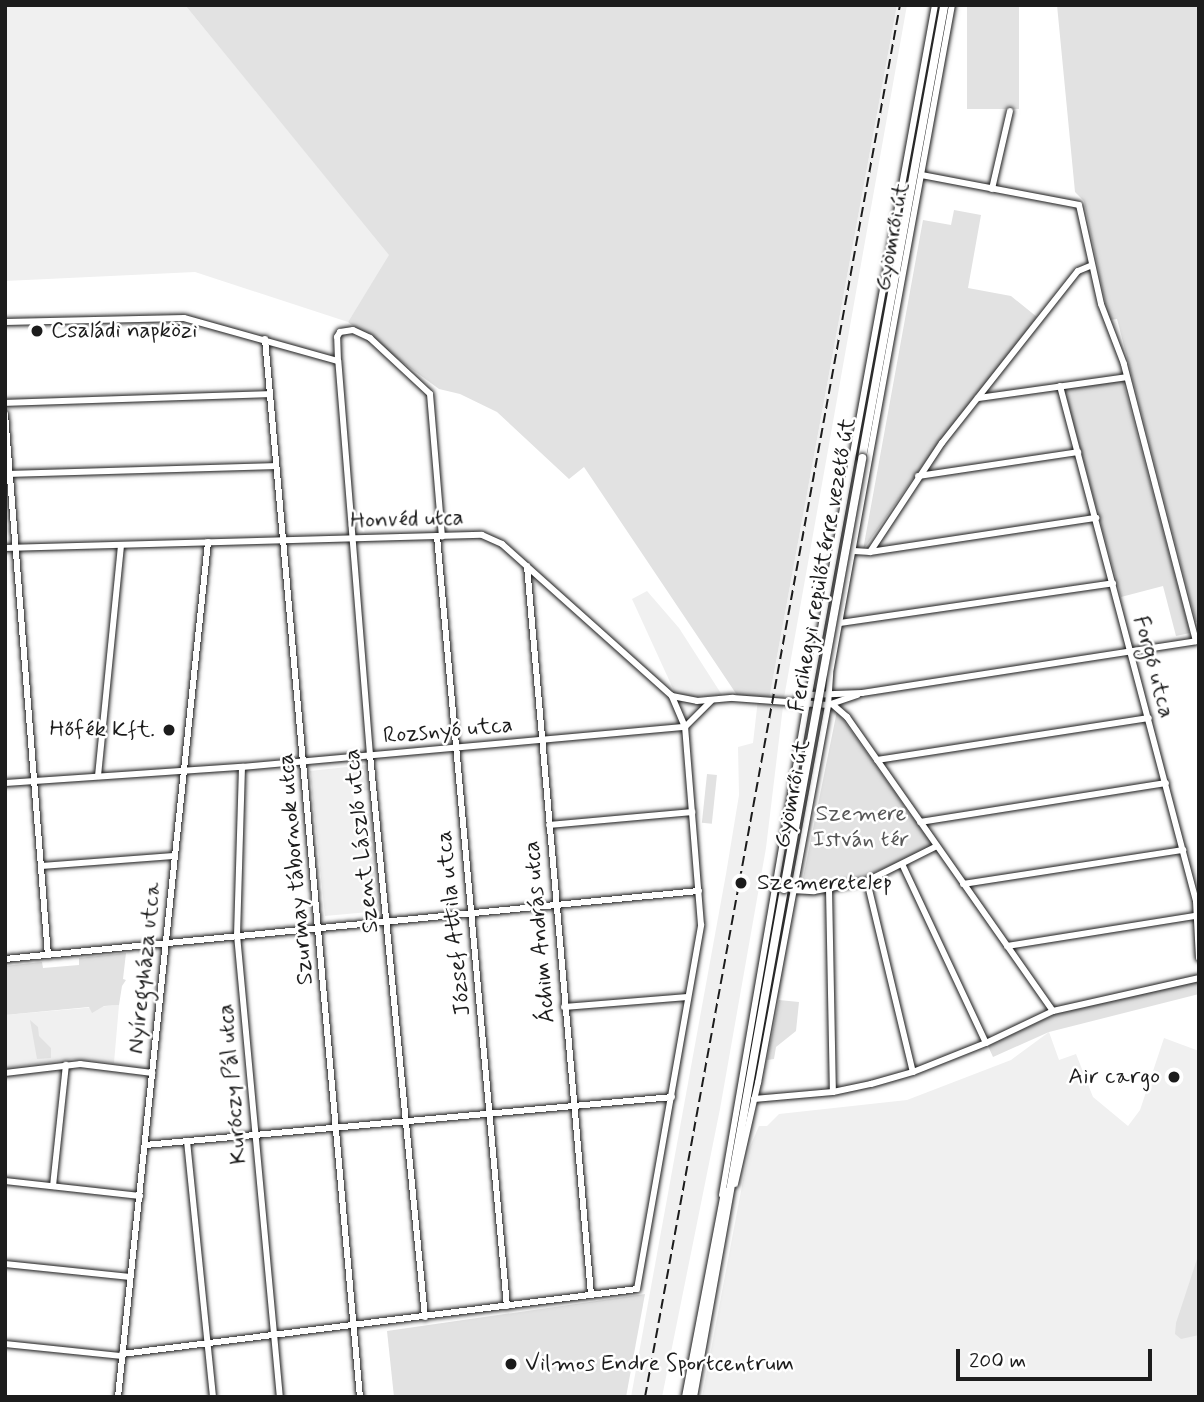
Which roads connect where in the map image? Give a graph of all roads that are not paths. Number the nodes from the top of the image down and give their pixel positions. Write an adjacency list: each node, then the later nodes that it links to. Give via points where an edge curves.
1 (935, 5): 35 (street, Gyömrői út)
2 (944, 5): 71 (main road, Ferihegyi repülőtérre vezető út, bridge)
3 (953, 5): 5 (street, Gyömrői út)
4 (1010, 111): 6 (street)
5 (922, 175): 6 (street); 29 (street, Gyömrői út)
6 (992, 189): 7 (street, via 1079,205)
7 (1092, 265): 11 (street); 14 (street, via 1078,271)
8 (5, 322): 9 (street, via 172,317)
9 (265, 339): 10 (street); 13 (street, Szurmay tábornok utca)
10 (338, 361): 22 (street, József Attila utca, via 337,337 353,330 370,338 426,388 432,405); 23 (street, Szent László utca)
11 (1127, 377): 12 (street); 34 (street, via 1196,641)
12 (1060, 386): 14 (street); 17 (street, Forgó utca)
13 (270, 394): 15 (street); 18 (street, Szurmay tábornok utca)
14 (978, 398): 20 (street)
15 (5, 403)
16 (5, 414): 19 (street)
17 (1078, 452): 20 (street); 21 (street, Forgó utca)
18 (275, 466): 19 (street); 24 (street, Szurmay tábornok utca)
19 (10, 474): 28 (street)
20 (918, 476): 30 (street)
21 (1096, 518): 30 (street); 32 (street, Forgó utca)
22 (439, 536): 23 (street, Honvéd utca); 31 (street, Honvéd utca, via 494,539); 50 (street, József Attila utca)
23 (352, 539): 24 (street, Honvéd utca); 51 (street, Szent László utca)
24 (282, 541): 25 (street, Honvéd utca); 53 (street, Szurmay tábornok utca)
25 (208, 542): 26 (street, Honvéd utca); 55 (street, Nyíregyháza utca)
26 (121, 546): 28 (street, Honvéd utca); 56 (street)
27 (5, 548): 28 (street, Honvéd utca)
28 (16, 548): 57 (street)
29 (854, 551): 30 (street); 33 (street, Gyömrői út)
30 (870, 552)
31 (527, 566): 38 (street, Honvéd utca); 49 (street, Áchim András utca)
32 (1112, 583): 33 (street); 34 (street, Forgó utca)
33 (841, 623): 36 (street, Gyömrői út)
34 (1130, 651): 39 (street); 47 (street, Forgó utca)
35 (813, 673): 37 (street, Gyömrői út); 40 (street)
36 (828, 694): 37 (street); 39 (street); 44 (street, Gyömrői út)
37 (808, 695): 40 (street); 43 (street, Gyömrői út)
38 (672, 696): 41 (street); 48 (street)
39 (844, 696): 44 (street); 46 (street)
40 (799, 698): 42 (street)
41 (712, 700): 42 (street); 48 (street)
42 (791, 703): 43 (street); 45 (street)
43 (807, 705): 44 (street); 45 (street, Gyömrői út)
44 (830, 705): 46 (street); 71 (street, Gyömrői út)
45 (805, 717): 106 (street, Gyömrői út)
46 (847, 717): 52 (street)
47 (1149, 718): 52 (street); 59 (street, Forgó utca)
48 (685, 727): 49 (street, Rozsnyó utca); 60 (street)
49 (542, 739): 50 (street, Rozsnyó utca); 62 (street, Áchim András utca)
50 (455, 748): 51 (street, Rozsnyó utca); 74 (street, József Attila utca)
51 (370, 755): 53 (street, Rozsnyó utca); 76 (street, Szent László utca)
52 (877, 760): 61 (street)
53 (304, 761): 54 (street, Rozsnyó utca); 77 (street, Szurmay tábornok utca)
54 (242, 767): 55 (street, Rozsnyó utca); 78 (street, Kuróczy Pál utca)
55 (185, 771): 56 (street, Rozsnyó utca); 65 (street, Nyíregyháza utca)
56 (98, 776): 57 (street, Rozsnyó utca)
57 (34, 780): 58 (street, Rozsnyó utca); 66 (street)
58 (5, 783)
59 (1166, 783): 61 (street); 64 (street, Forgó utca)
60 (692, 812): 62 (street); 72 (street)
61 (920, 822): 63 (street)
62 (549, 825): 73 (street, Áchim András utca)
63 (937, 846): 67 (street); 69 (street)
64 (1183, 849): 69 (street); 75 (street, Forgó utca, via 1196,901)
65 (174, 856): 66 (street); 79 (street, Nyíregyháza utca)
66 (41, 866): 81 (street)
67 (903, 866): 68 (street); 88 (street)
68 (867, 881): 70 (street); 90 (street)
69 (963, 884): 80 (street)
70 (829, 889): 71 (street); 93 (street)
71 (788, 890): 95 (street, Gyömrői út); 106 (main road, Ferihegyi repülőtérre vezető út)
72 (699, 891): 73 (street); 85 (street, via 701,925)
73 (556, 905): 74 (street); 86 (street, Áchim András utca)
74 (471, 913): 76 (street); 97 (street, József Attila utca)
75 (1195, 916): 80 (street); 82 (street, Forgó utca)
76 (387, 922): 77 (street); 98 (street, Szent László utca)
77 (318, 928): 78 (street); 99 (street, Szurmay tábornok utca)
78 (237, 935): 79 (street); 100 (street, Kuróczy Pál utca)
79 (166, 943): 81 (street); 92 (street, Nyíregyháza utca)
80 (1007, 946): 87 (street)
81 (48, 955): 83 (street)
82 (1199, 958)
83 (5, 959)
84 (1199, 978): 87 (street)
85 (688, 997): 86 (street); 94 (street)
86 (564, 1007): 96 (street, Áchim András utca)
87 (1053, 1011): 88 (street)
88 (986, 1043): 90 (street)
89 (66, 1065): 91 (street); 92 (street); 104 (street)
90 (913, 1072): 93 (street)
91 (5, 1073)
92 (152, 1073): 102 (street, Nyíregyháza utca)
93 (833, 1093): 95 (street)
94 (672, 1097): 96 (street); 109 (street, via 637,1289)
95 (754, 1099): 106 (street, Gyömrői út)
96 (574, 1107): 97 (street); 109 (street, Áchim András utca)
97 (490, 1114): 98 (street); 110 (street, József Attila utca)
98 (406, 1121): 99 (street); 111 (street, Szent László utca)
99 (337, 1129): 100 (street); 112 (street, Szurmay tábornok utca)
100 (256, 1135): 101 (street); 113 (street, Kuróczy Pál utca)
101 (187, 1142): 102 (street); 115 (street)
102 (145, 1145): 105 (street, Nyíregyháza utca)
103 (5, 1181): 104 (street)
104 (53, 1186): 105 (street)
105 (139, 1196): 108 (street, Nyíregyháza utca)
106 (722, 1216): 121 (main road, Ferihegyi repülőtérre vezető út); 122 (main road, Ferihegyi repülőtérre vezető út)
107 (5, 1264): 108 (street)
108 (130, 1277): 116 (street, Nyíregyháza utca)
109 (592, 1295): 110 (street)
110 (507, 1306): 111 (street)
111 (425, 1317): 112 (street)
112 (355, 1324): 113 (street); 120 (street, Szurmay tábornok utca)
113 (274, 1334): 115 (street); 119 (street, Kuróczy Pál utca)
114 (5, 1344): 116 (street)
115 (209, 1345): 116 (street); 118 (street)
116 (122, 1355): 117 (street, Nyíregyháza utca)
117 (118, 1397)
118 (213, 1397)
119 (280, 1397)
120 (360, 1397)
121 (686, 1397)
122 (693, 1397)

